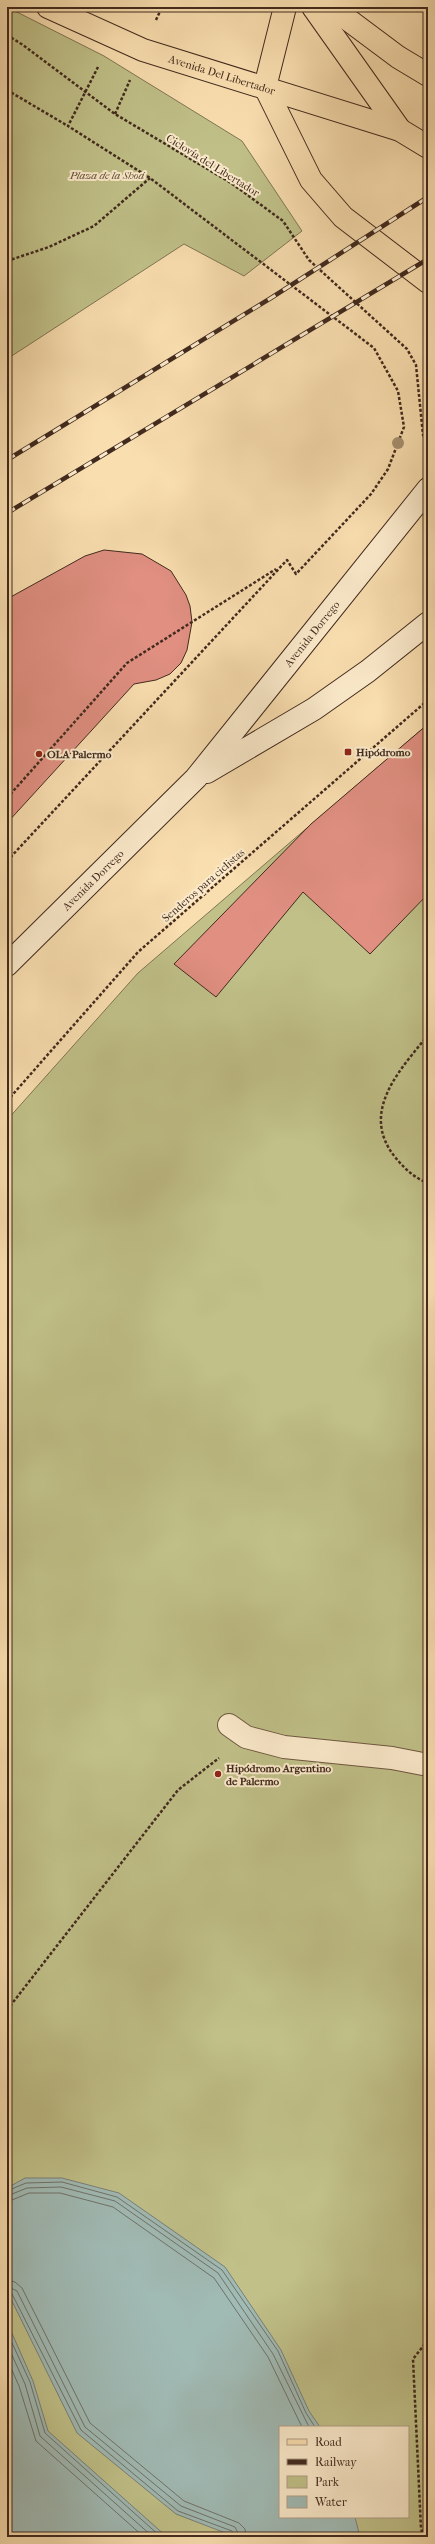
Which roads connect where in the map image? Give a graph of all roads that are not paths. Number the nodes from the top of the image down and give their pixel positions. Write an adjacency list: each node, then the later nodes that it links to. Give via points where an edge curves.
1 (48, 7): 6 (main road, Avenida Del Libertador, via 143,50)
2 (285, 7): 6 (main road)
3 (313, 7): 7 (main road, Avenida Del Libertador)
4 (331, 7): 5 (main road, via 398,57)
5 (428, 75)
6 (265, 87): 7 (main road, Avenida Del Libertador); 9 (main road, via 311,180 343,217)
7 (400, 130): 8 (main road, Avenida Del Libertador)
8 (428, 147)
9 (428, 282)
10 (428, 489): 12 (main road, Avenida Dorrego)
11 (428, 624): 12 (main road, Avenida Dorrego, via 314,709)
12 (196, 778): 13 (main road, Avenida Dorrego)
13 (7, 965)
14 (238, 1731): 15 (main road, via 284,1747 392,1758)
15 (428, 1765)

